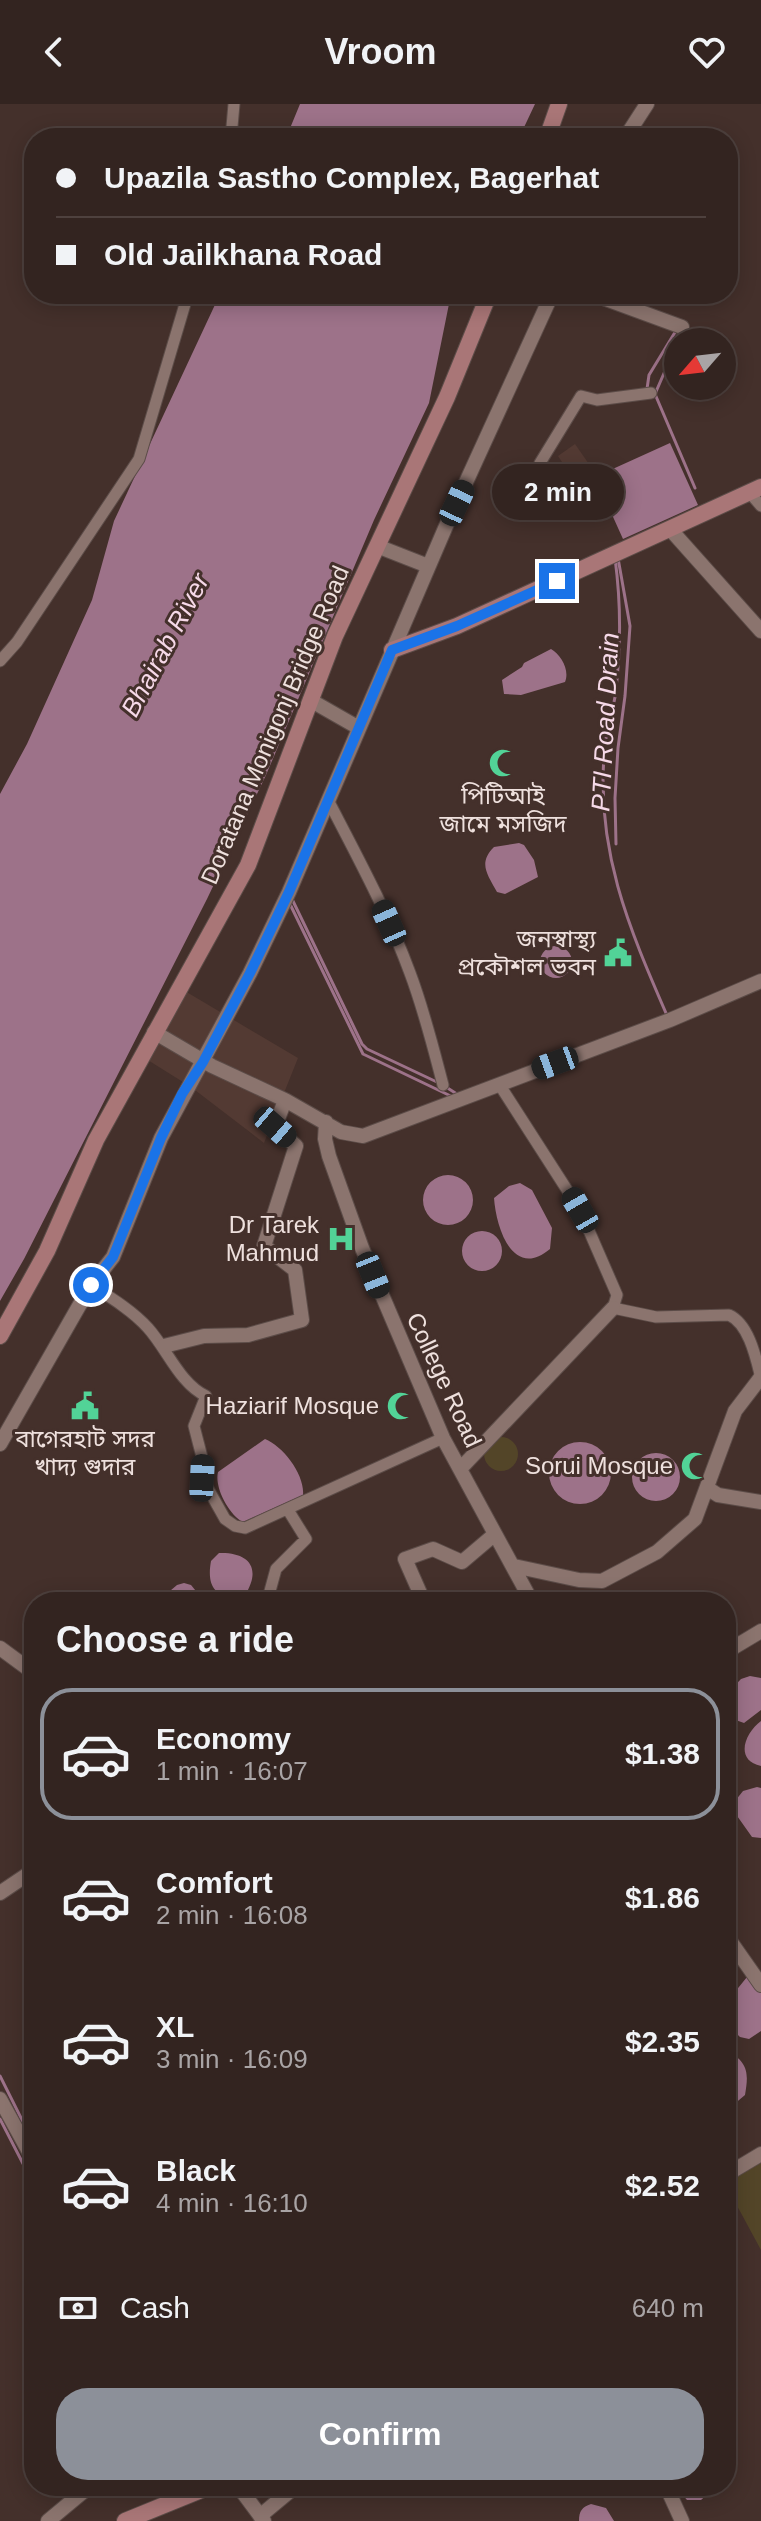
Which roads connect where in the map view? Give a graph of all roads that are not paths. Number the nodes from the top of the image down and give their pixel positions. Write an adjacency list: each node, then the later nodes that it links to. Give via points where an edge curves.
1 (234, 104): 4 (street)
2 (559, 104): 5 (main road)
3 (647, 104): 6 (street)
4 (232, 128)
5 (551, 128)
6 (631, 128)
7 (185, 304): 21 (street, via 139,459)
8 (485, 304): 17 (main road, Doratana Monigonj Bridge Road)
9 (547, 304): 18 (street)
10 (619, 304): 11 (street)
11 (682, 327)
12 (651, 393): 13 (street, via 597,400 581,396)
13 (540, 463)
14 (755, 490): 15 (street); 16 (main road)
15 (761, 506)
16 (670, 529): 19 (street); 20 (main road)
17 (377, 546): 18 (street); 22 (main road, Doratana Monigonj Bridge Road)
18 (428, 566): 20 (street)
19 (761, 631)
20 (392, 650): 23 (street)
21 (0, 661)
22 (310, 700): 23 (street); 26 (main road, Doratana Monigonj Bridge Road, via 248,865)
23 (359, 728): 24 (street)
24 (328, 800): 27 (street, via 250,973); 29 (street, via 410,972)
25 (761, 981): 28 (street)
26 (154, 1032): 27 (street); 34 (main road, Doratana Monigonj Bridge Road)
27 (203, 1062): 30 (street); 32 (street, via 161,1138 113,1257)
28 (499, 1084): 31 (street, via 371,1134 354,1136); 33 (street, via 580,1210 617,1295)
29 (443, 1085)
30 (285, 1100): 31 (street); 35 (street, via 275,1127 296,1146 264,1246 295,1270 302,1320 248,1335 204,1336)
31 (326, 1122): 37 (street, College Road, via 325,1139 345,1202)
32 (91, 1285): 35 (street, via 145,1324); 38 (street)
33 (613, 1308): 36 (street, via 656,1317 736,1318 755,1353); 39 (street)
34 (0, 1336)
35 (164, 1346): 42 (street, via 190,1386 206,1396 194,1426 202,1478 225,1519 245,1528)
36 (761, 1378): 40 (street, via 735,1411)
37 (443, 1438): 39 (street, College Road); 42 (street)
38 (0, 1444)
39 (461, 1468): 43 (street, College Road)
40 (707, 1488): 41 (street, via 718,1495); 44 (street, via 695,1519 657,1552 602,1581)
41 (761, 1502)
42 (288, 1510): 45 (street, via 306,1539 276,1569)
43 (495, 1534): 44 (street, College Road); 46 (street, via 462,1562 433,1549 405,1559)
44 (514, 1566): 47 (street, College Road)
45 (270, 1592)
46 (420, 1592)
47 (527, 1592)
48 (761, 1631): 49 (street)
49 (736, 1646)
50 (0, 1648): 51 (street)
51 (24, 1666)
52 (24, 1877): 53 (street)
53 (0, 1893)
54 (736, 1949): 55 (street)
55 (761, 1985)
56 (0, 2099): 57 (street)
57 (24, 2143)
58 (761, 2154): 59 (street)
59 (736, 2169)
60 (78, 2496): 66 (street)
61 (186, 2496): 67 (main road)
62 (246, 2496): 65 (street)
63 (285, 2496): 65 (street)
64 (671, 2496): 68 (street)
65 (262, 2518)
66 (48, 2521)
67 (125, 2521)
68 (682, 2521)

